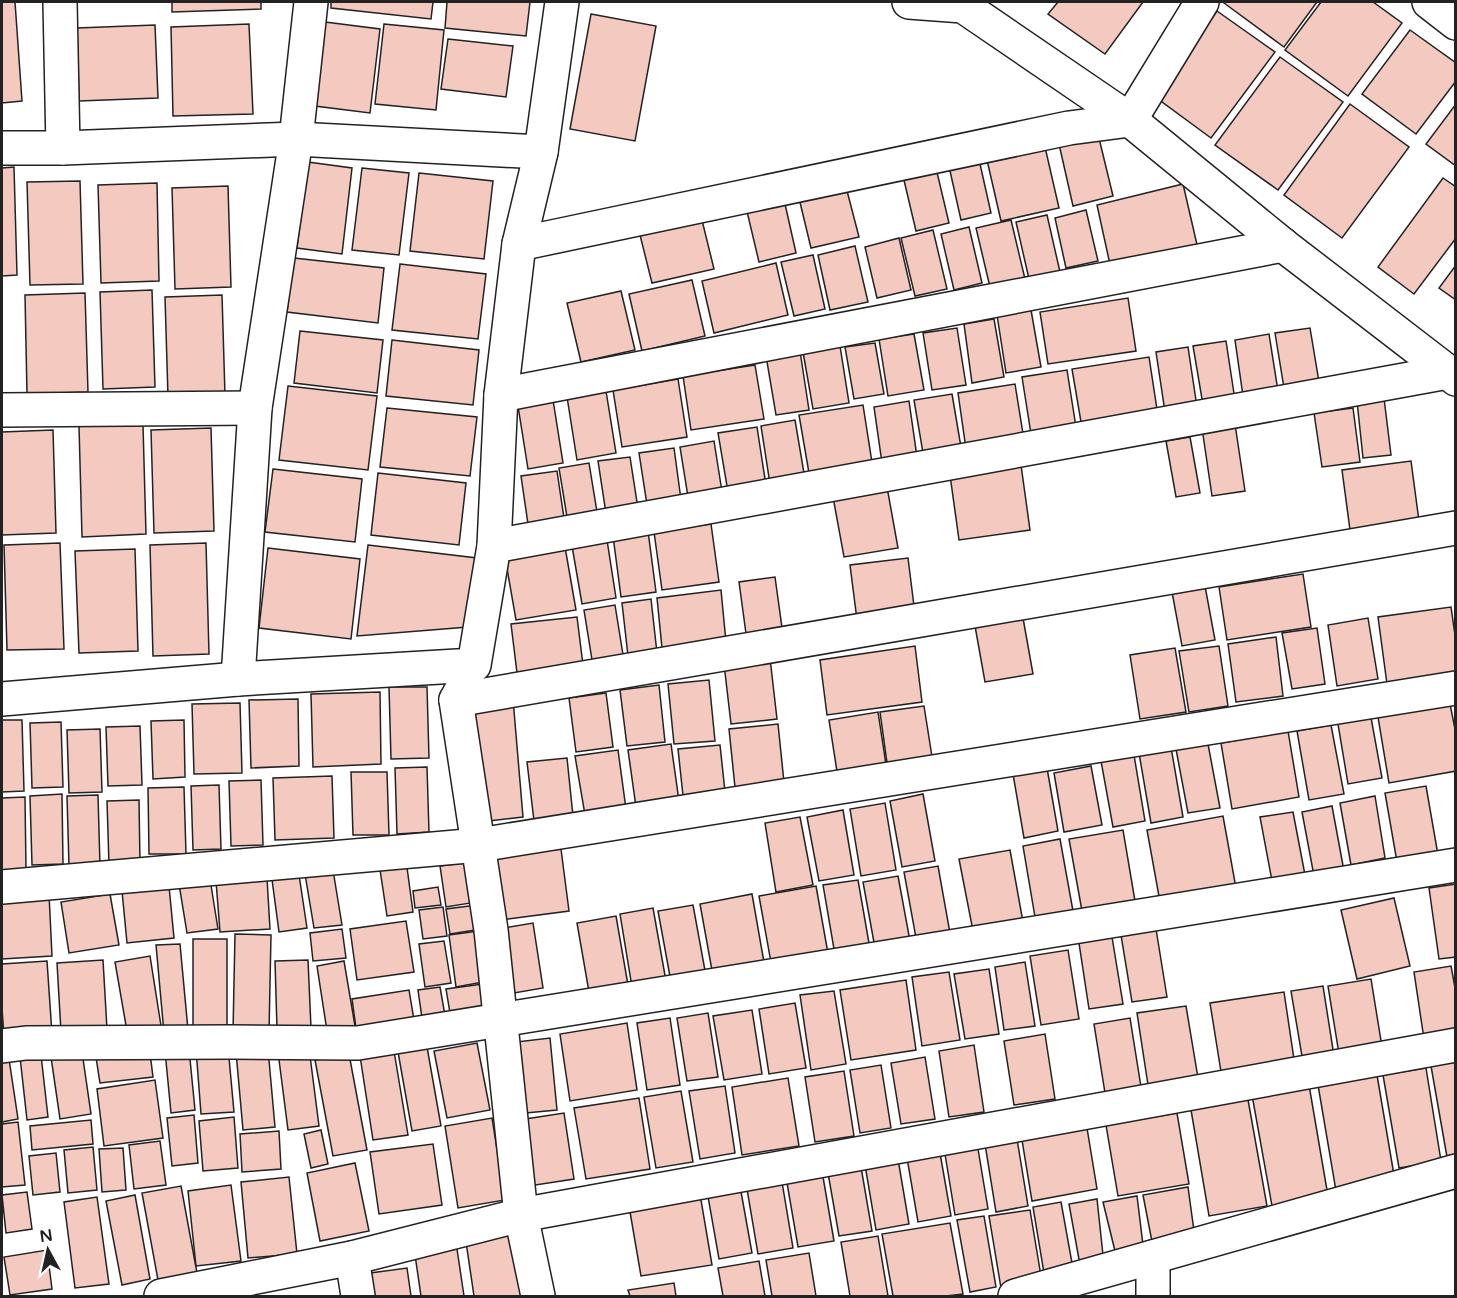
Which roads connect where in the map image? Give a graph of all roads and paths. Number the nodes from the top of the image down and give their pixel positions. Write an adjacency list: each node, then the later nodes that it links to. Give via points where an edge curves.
1 (60, 2): 11 (street)
2 (311, 2): 9 (street)
3 (562, 2): 12 (street)
4 (909, 2): 8 (street, via 963,6)
5 (1202, 2): 8 (street)
6 (1429, 2): 7 (street)
7 (1455, 23)
8 (1130, 120): 13 (street, via 1069,128); 14 (street)
9 (296, 139): 11 (street); 12 (street); 17 (street)
10 (2, 148): 11 (street)
11 (63, 148)
12 (541, 152): 13 (street)
13 (519, 244): 16 (street)
14 (1283, 245): 15 (street); 16 (street)
15 (1452, 376): 20 (street)
16 (501, 395): 20 (street)
17 (255, 408): 18 (street); 22 (street)
18 (2, 410)
19 (1455, 528): 25 (street)
20 (494, 546): 21 (street)
21 (474, 665): 22 (street); 25 (street)
22 (238, 679): 24 (street)
23 (1455, 688): 26 (street)
24 (2, 699)
25 (456, 700): 26 (street)
26 (479, 845): 28 (street); 29 (street)
27 (1455, 865): 29 (street)
28 (2, 887)
29 (500, 1020): 31 (street, via 358,1043 26,1042); 33 (street)
30 (1455, 1045): 33 (street)
31 (2, 1046)
32 (1455, 1171): 34 (street)
33 (521, 1215): 35 (street); 38 (street)
34 (1153, 1257): 39 (street); 40 (street)
35 (352, 1258): 36 (street); 37 (street)
36 (161, 1296)
37 (358, 1296)
38 (538, 1296)
39 (1015, 1296)
40 (1154, 1296)

